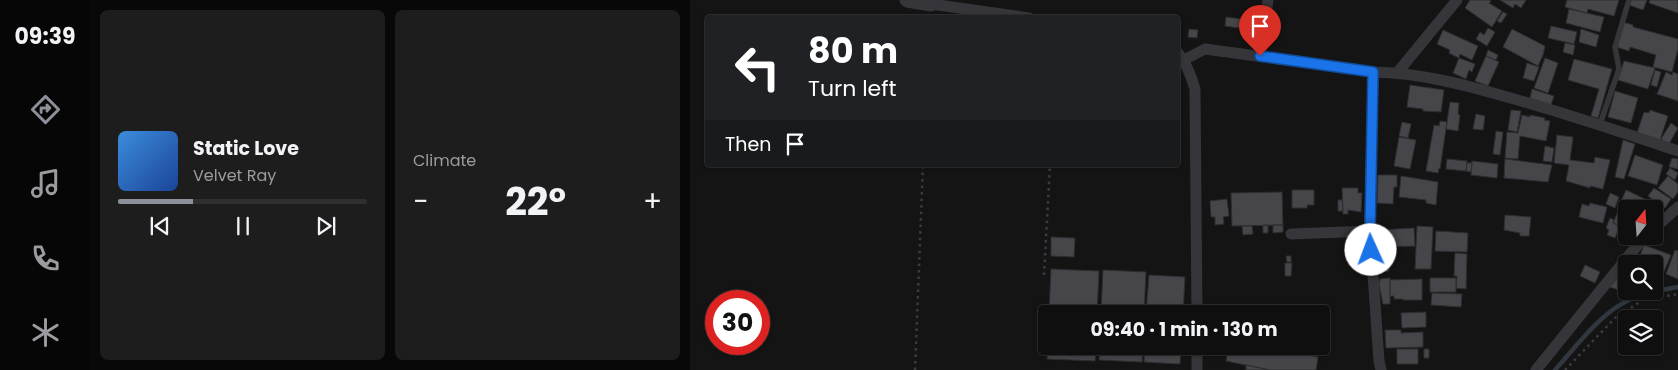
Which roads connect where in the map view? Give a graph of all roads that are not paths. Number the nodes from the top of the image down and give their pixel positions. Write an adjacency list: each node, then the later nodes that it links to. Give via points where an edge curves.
1 (907, 0): 5 (street)
2 (1268, 0): 8 (street)
3 (1457, 0): 10 (street)
4 (1629, 0): 11 (lane, via 1615,47 1619,69)
5 (931, 2): 6 (street)
6 (1011, 15)
7 (1181, 56): 8 (street, via 1205,49); 18 (street, via 1195,89)
8 (1260, 56): 9 (street)
9 (1373, 72): 10 (street); 15 (street)
10 (1397, 73): 11 (street, via 1450,80)
11 (1600, 124): 12 (street)
12 (1678, 151)
13 (1678, 207): 14 (street)
14 (1663, 221)
15 (1370, 231): 16 (street); 21 (street)
16 (1292, 234)
17 (1638, 245): 22 (street)
18 (1197, 305)
19 (1197, 355): 20 (street)
20 (1197, 370)
21 (1381, 370)
22 (1536, 370)

